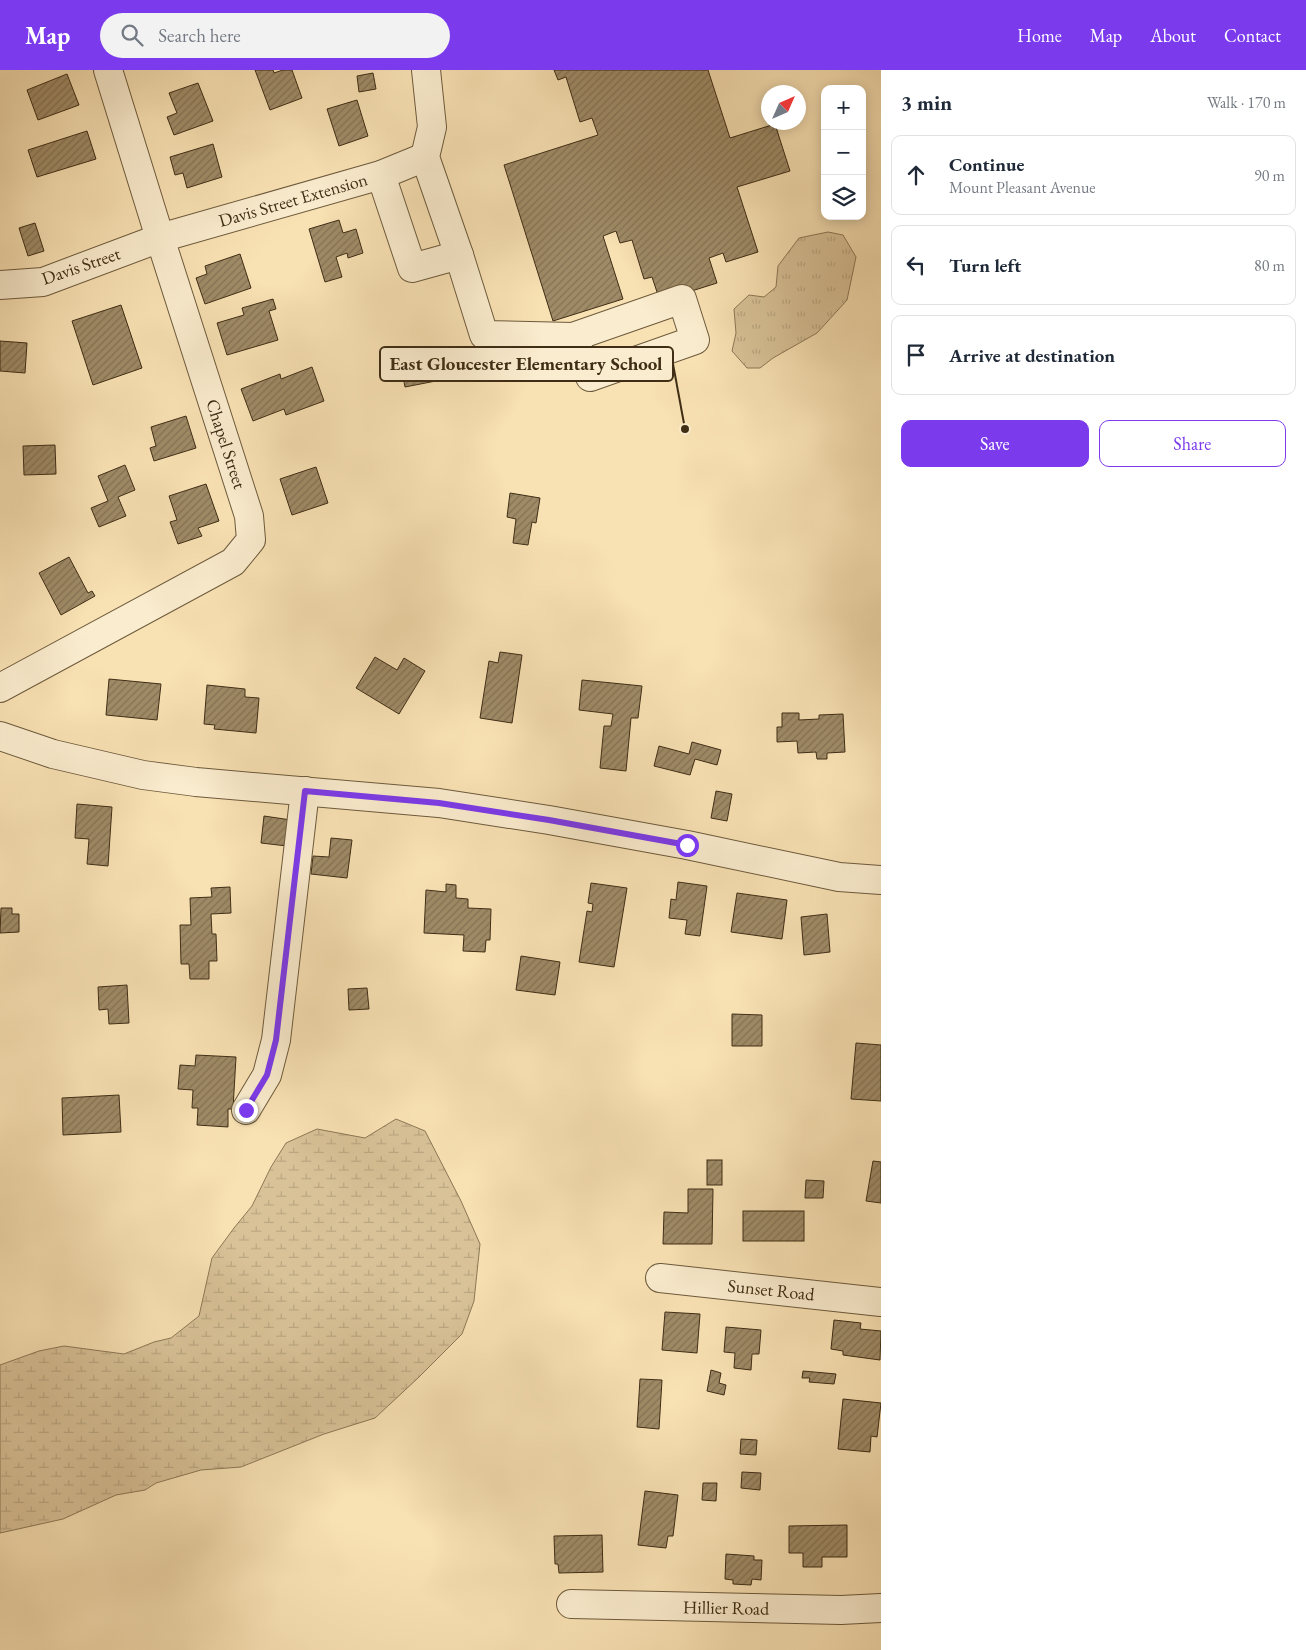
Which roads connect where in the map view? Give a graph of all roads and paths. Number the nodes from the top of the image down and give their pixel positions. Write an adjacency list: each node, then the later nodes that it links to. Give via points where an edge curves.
1 (108, 70): 5 (street, Chapel Street)
2 (426, 70): 3 (street, via 432,127)
3 (425, 157): 4 (street, Davis Street Extension); 6 (street)
4 (381, 175): 5 (street, Davis Street Extension); 6 (street, via 412,268)
5 (160, 238): 7 (street, Davis Street, via 43,282); 9 (street, Chapel Street, via 249,516 251,540 233,562)
6 (459, 255): 8 (street, via 484,335)
7 (0, 285)
8 (573, 337)
9 (0, 688)
10 (0, 736): 11 (street, via 52,754 144,775)
11 (305, 791): 12 (street, via 439,803 687,845 839,877); 13 (street, via 276,1040 267,1075)
12 (881, 880)
13 (246, 1110)
14 (660, 1278): 15 (street, Sunset Road)
15 (881, 1302)
16 (571, 1604): 17 (street, Hillier Road, via 831,1610)
17 (881, 1608)

